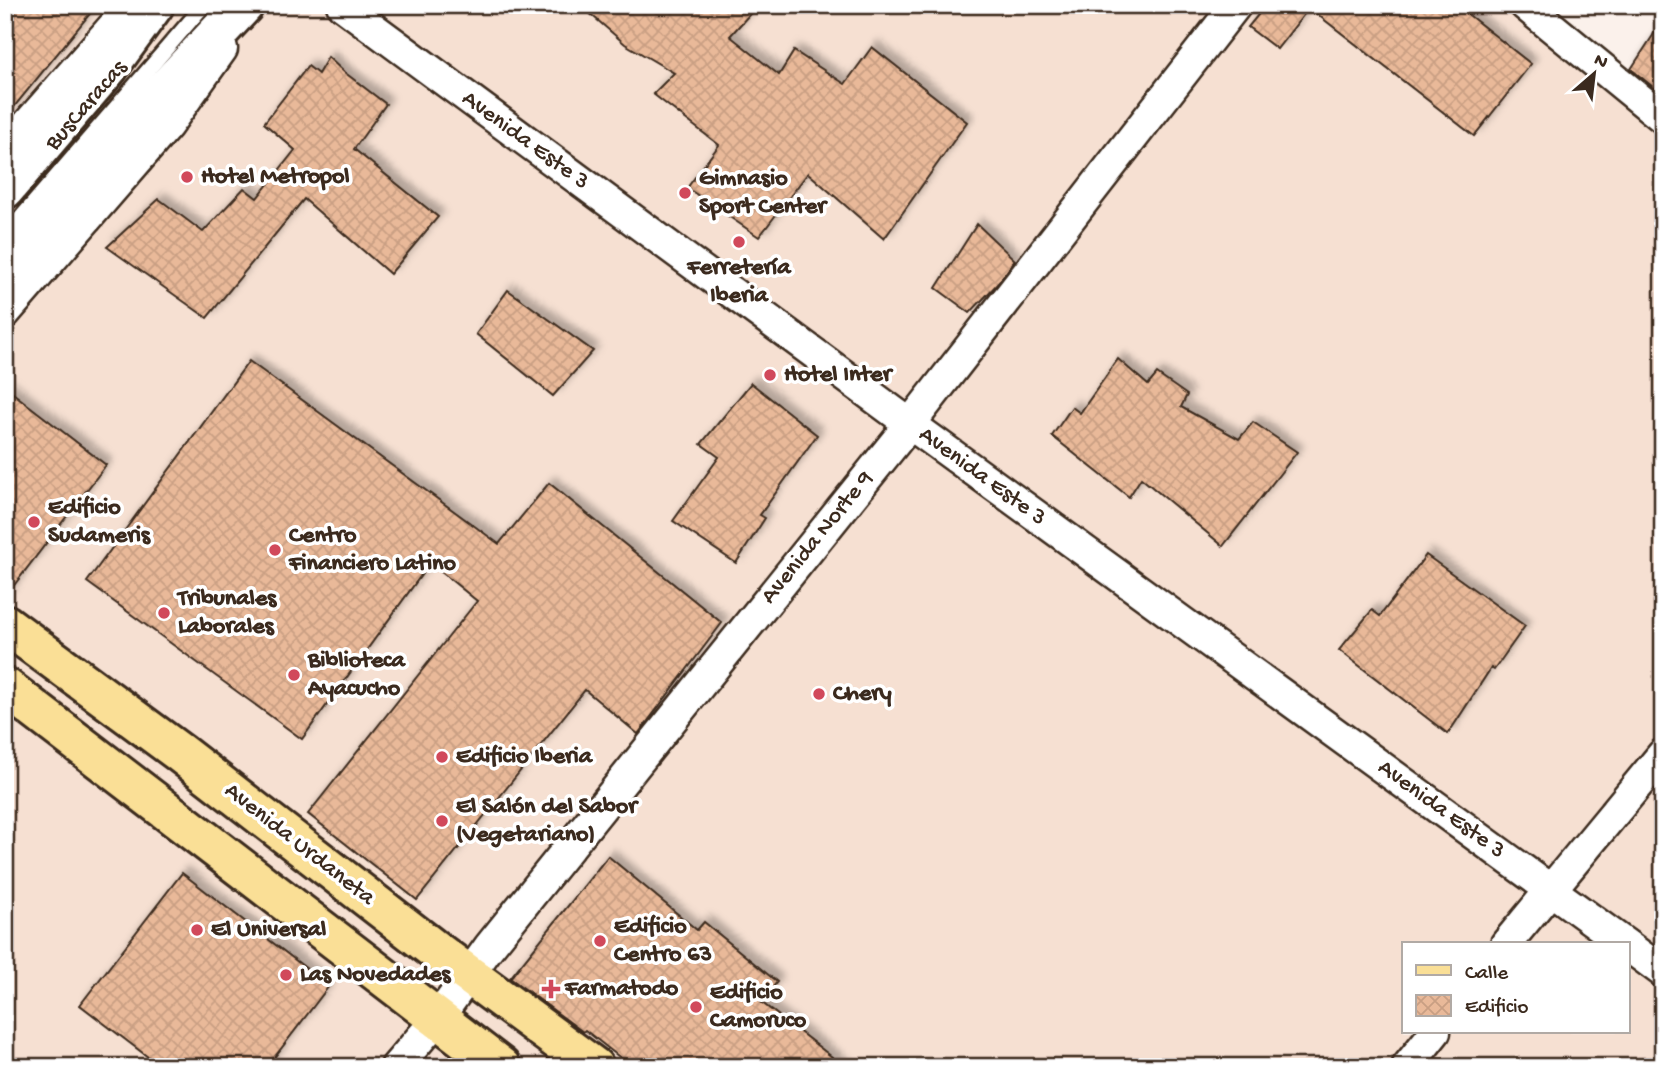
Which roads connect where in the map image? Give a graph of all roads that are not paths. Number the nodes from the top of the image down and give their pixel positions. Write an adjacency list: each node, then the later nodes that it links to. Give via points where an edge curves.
1 (204, 5): 8 (lane, BusCaracas)
2 (244, 5): 8 (main road)
3 (254, 5): 14 (street, via 167,125)
4 (342, 5): 15 (street, Avenida Este 3)
5 (1236, 5): 15 (street, Avenida Norte 9)
6 (1525, 5): 9 (street)
7 (135, 6): 8 (main road); 10 (street)
8 (129, 88): 11 (main road); 12 (lane, BusCaracas); 13 (main road)
9 (1663, 118)
10 (5, 150)
11 (5, 189)
12 (5, 236)
13 (5, 274)
14 (5, 313)
15 (910, 424): 19 (street, Avenida Este 3); 24 (street, Avenida Norte 9)
16 (5, 624): 24 (main road, Avenida Urdaneta)
17 (5, 687): 25 (main road)
18 (1663, 754): 19 (street)
19 (1550, 890): 20 (street); 21 (street, Avenida Este 3)
20 (1508, 942)
21 (1623, 942)
22 (1630, 947): 23 (street, Avenida Este 3)
23 (1663, 971)
24 (469, 974): 25 (street, Avenida Norte 9); 29 (main road, Avenida Urdaneta)
25 (438, 1018): 27 (street, Avenida Norte 9); 28 (main road)
26 (1433, 1034): 30 (street)
27 (396, 1067)
28 (501, 1067)
29 (594, 1067)
30 (1407, 1067)

